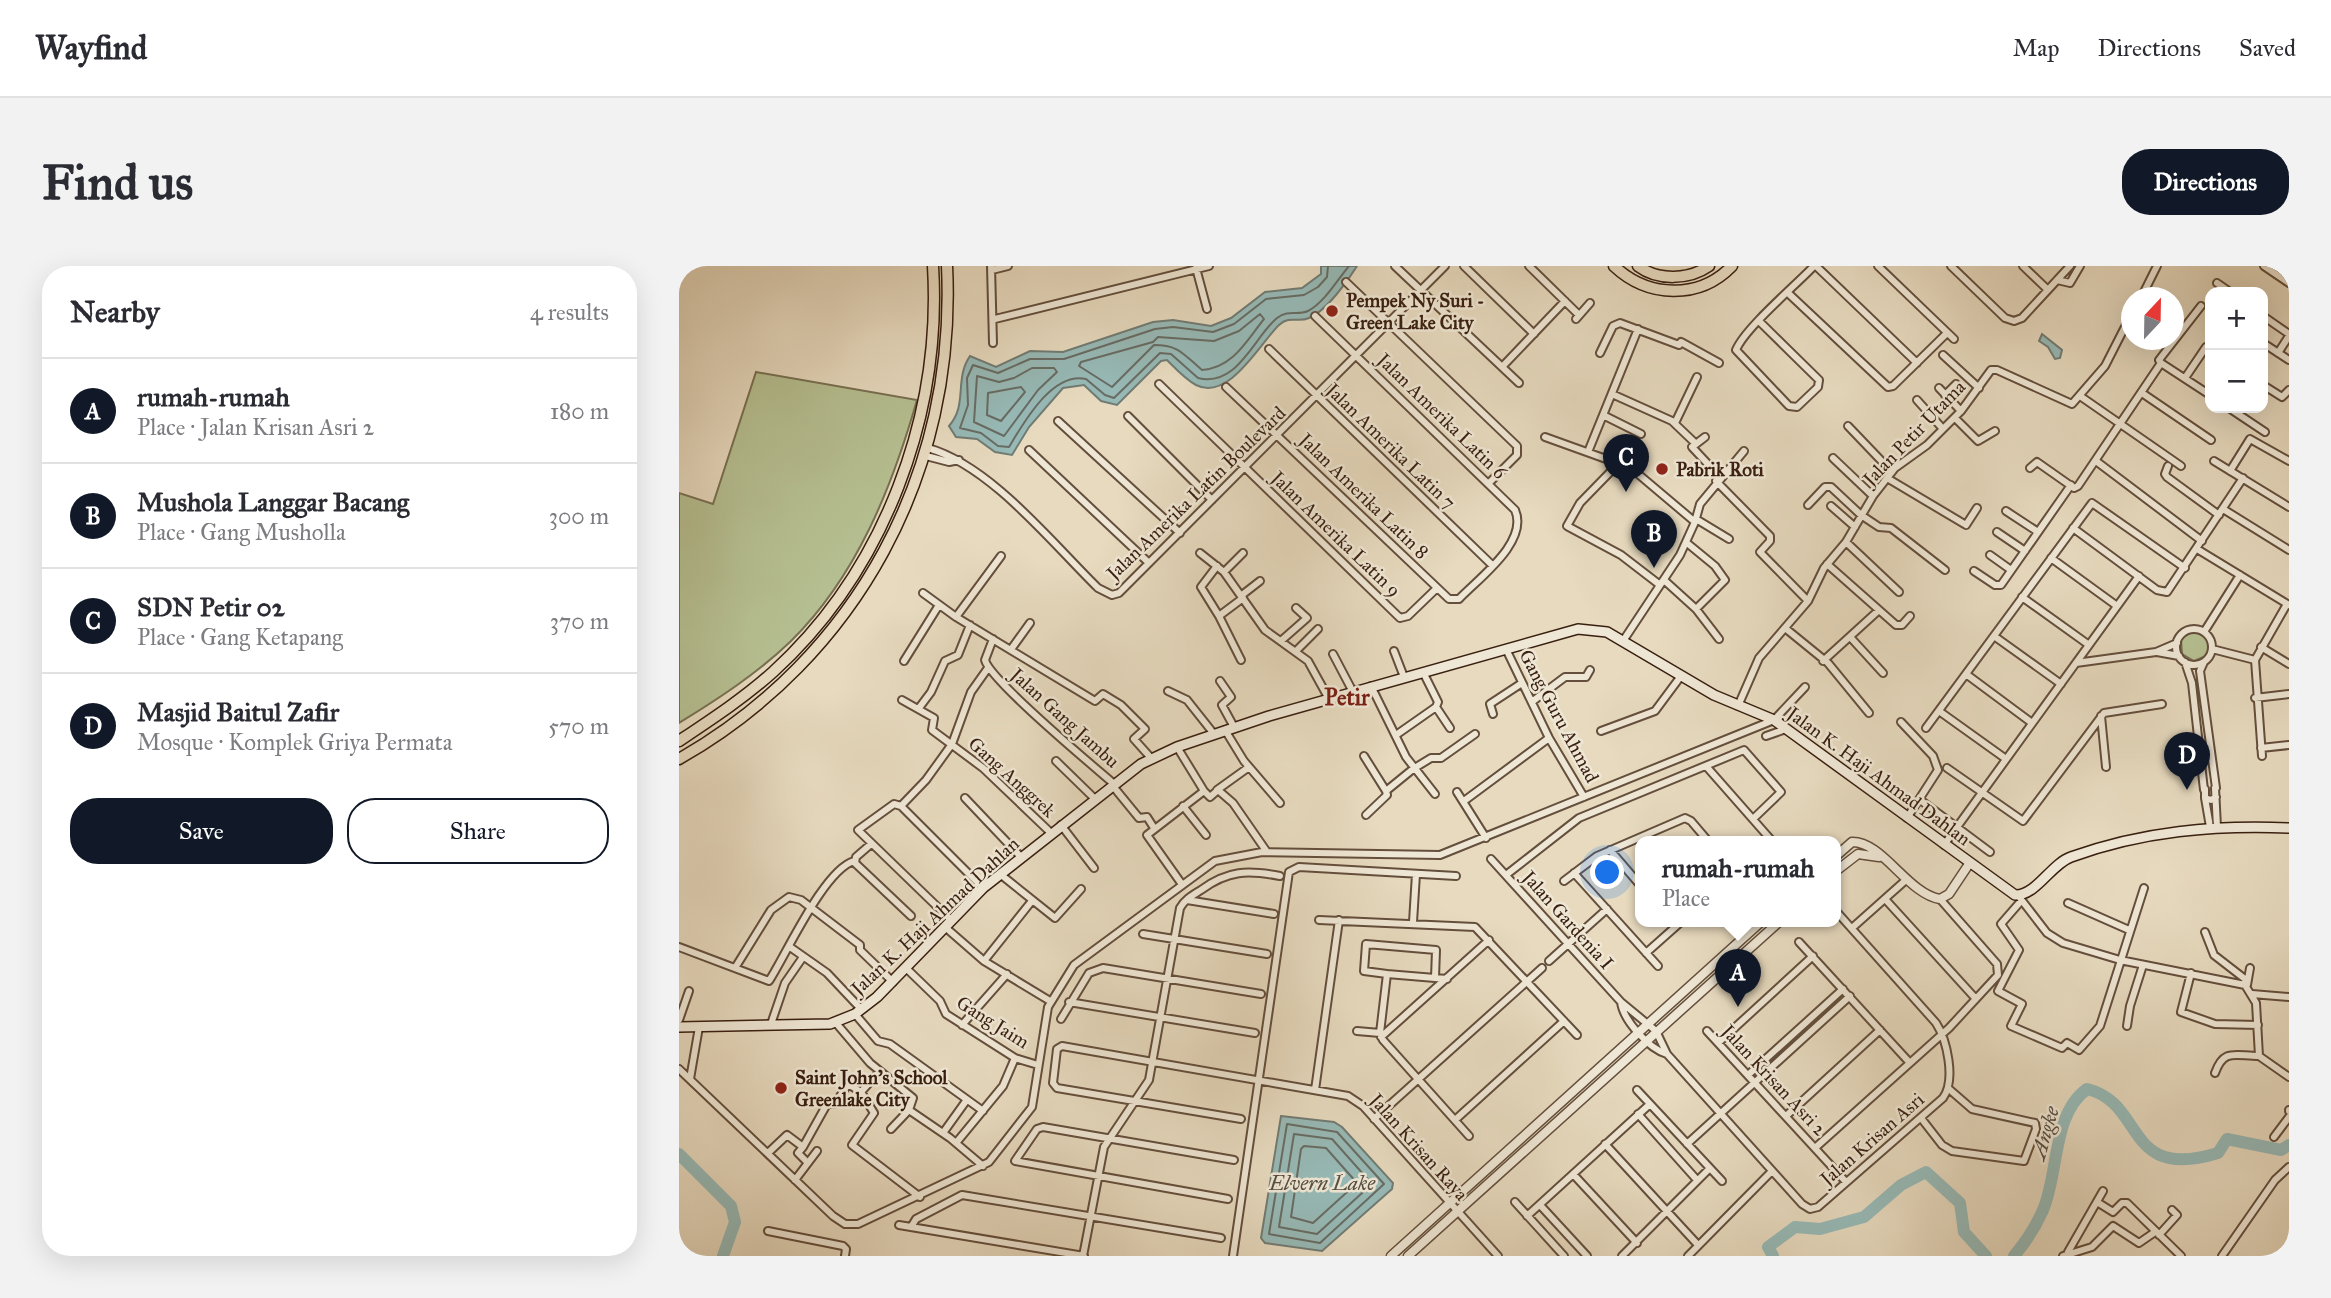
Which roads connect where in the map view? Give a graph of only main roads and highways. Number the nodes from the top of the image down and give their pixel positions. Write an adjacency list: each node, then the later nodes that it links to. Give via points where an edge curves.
1 (933, 266): 7 (main road, via 932,339 921,418 883,524 850,581 810,633 727,710)
2 (947, 266): 8 (main road, via 943,377 927,452 894,533 830,634 765,699)
3 (1614, 266): 6 (main road, via 1632,281 1670,292 1702,286)
4 (1637, 266): 5 (main road, via 1674,277)
5 (1709, 266)
6 (1732, 266)
7 (679, 741)
8 (679, 759)
9 (2289, 828): 10 (main road, Jalan K. Haji Ahmad Dahlan, via 2213,826 2127,840 2071,857 2020,899 1779,724 1681,676 1600,629 1585,628 1229,728 1151,758 983,888 893,982 836,1023)
10 (679, 1027)

